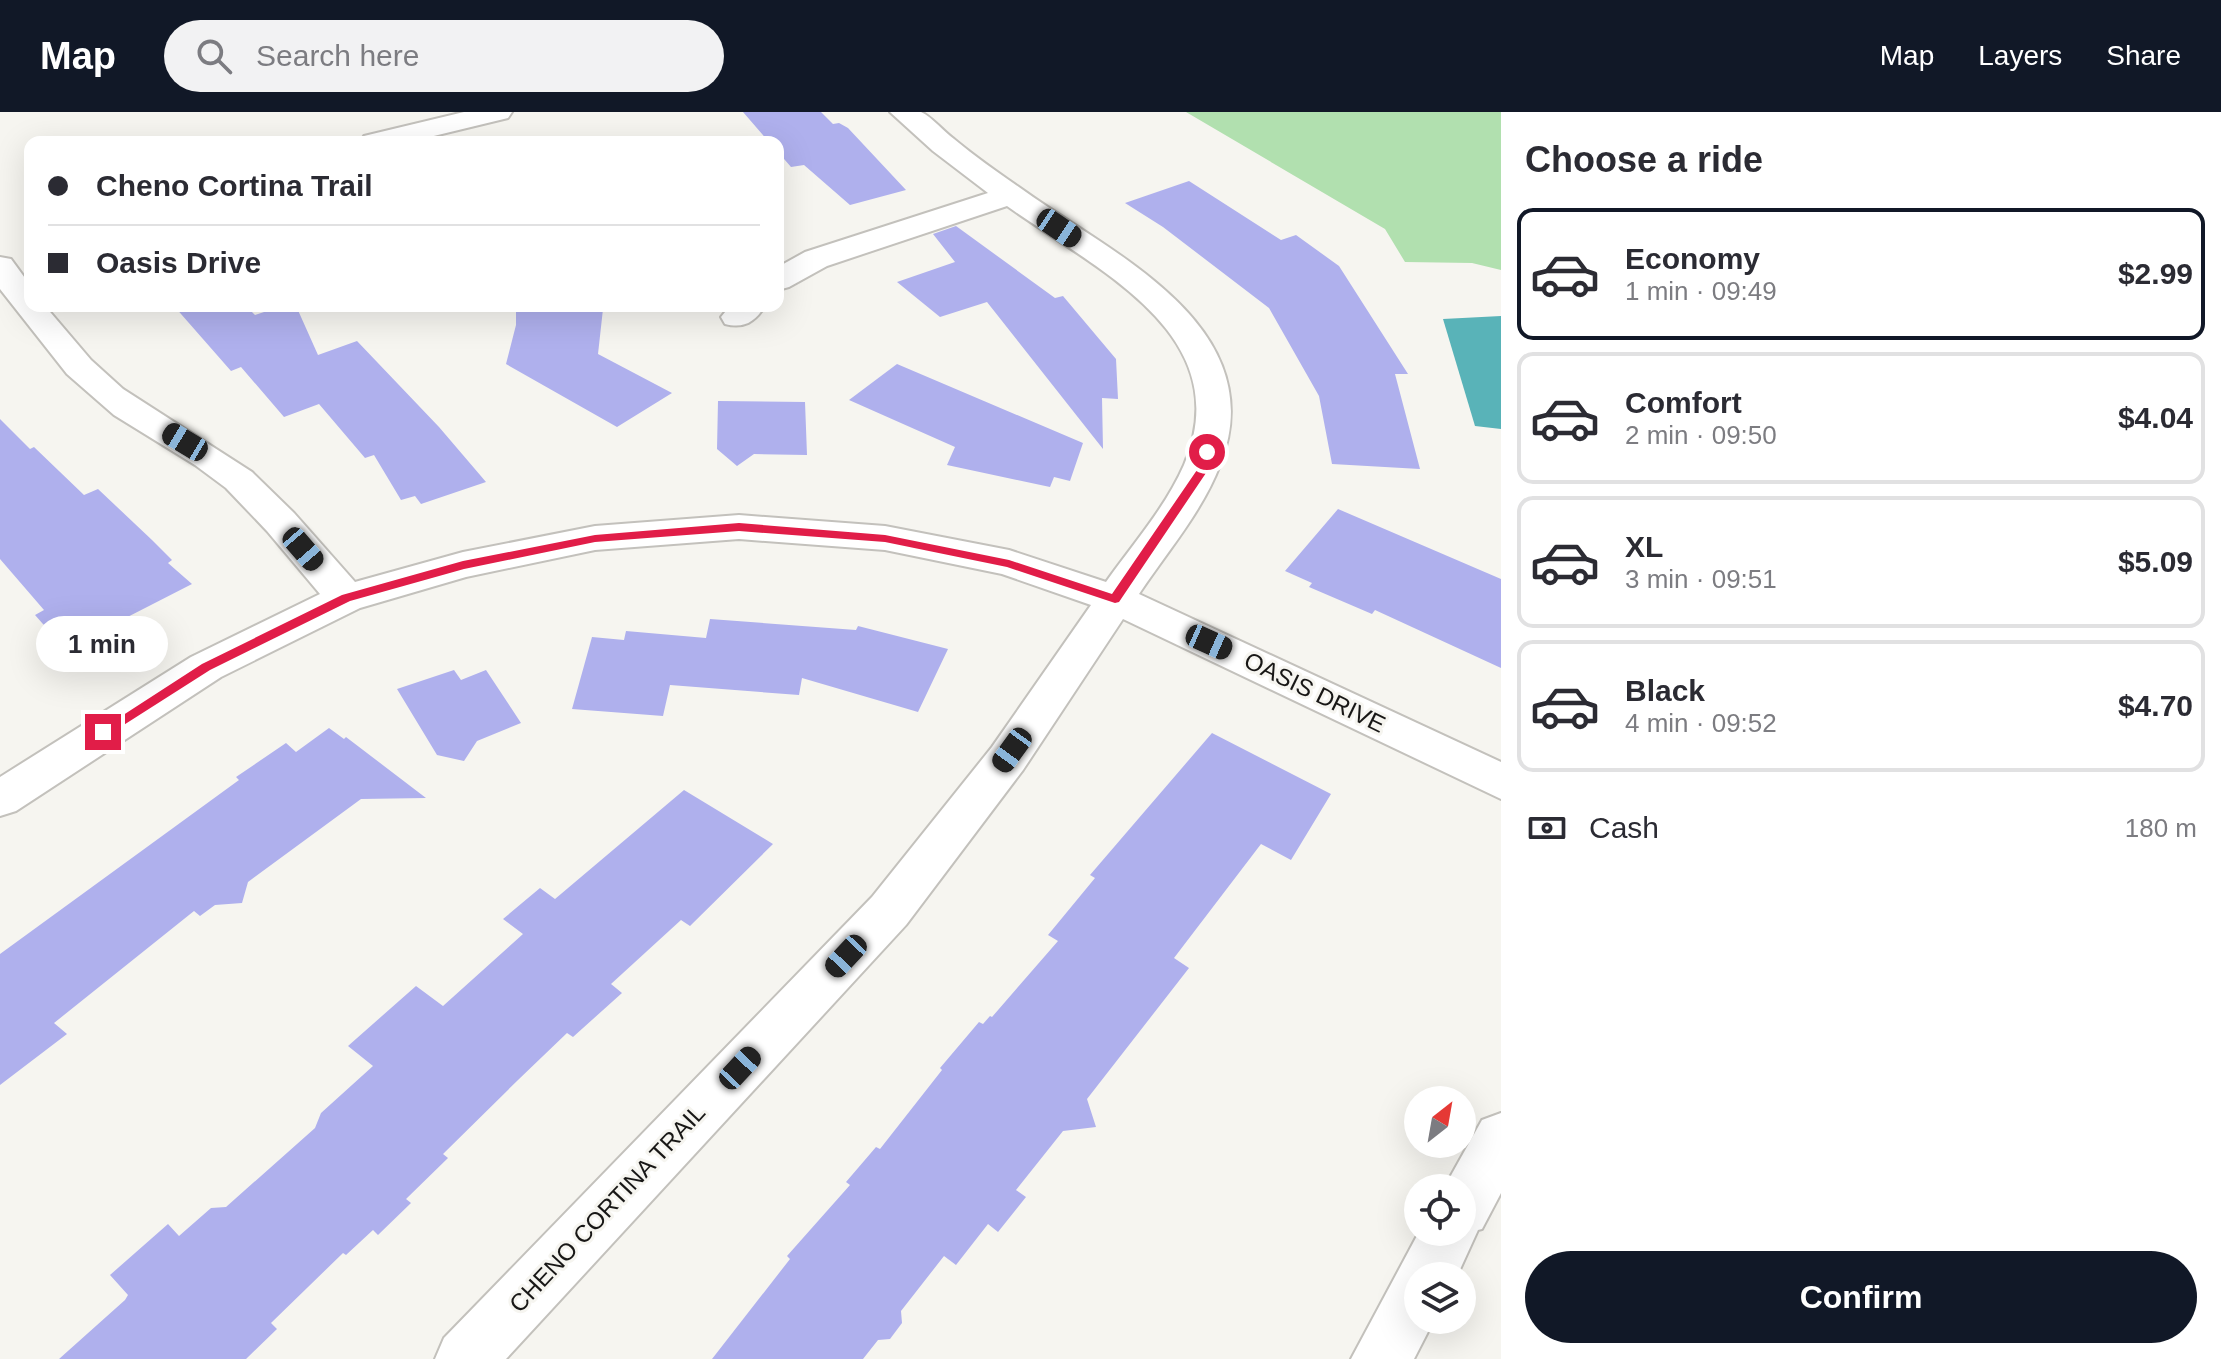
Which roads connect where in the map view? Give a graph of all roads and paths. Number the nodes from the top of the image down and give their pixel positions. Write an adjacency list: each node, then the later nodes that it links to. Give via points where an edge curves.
1 (498, 112): 3 (street)
2 (904, 112): 4 (street, CHENO CORTINA TRAIL)
3 (399, 136)
4 (1010, 195): 6 (street, via 816,259); 10 (street, CHENO CORTINA TRAIL, via 1132,277 1169,310 1210,384 1215,412 1202,470)
5 (5, 256): 7 (street)
6 (784, 277)
7 (24, 288)
8 (38, 312): 9 (street, via 57,344 112,398 239,480)
9 (346, 598): 10 (street, OASIS DRIVE, via 463,565 595,538 739,527 885,538 1009,563); 12 (street, OASIS DRIVE, via 206,667)
10 (1115, 599): 11 (street, OASIS DRIVE); 16 (street, CHENO CORTINA TRAIL, via 1089,644 889,911)
11 (1501, 782)
12 (0, 799)
13 (1501, 1138): 14 (street)
14 (1476, 1184)
15 (1404, 1317): 17 (street)
16 (465, 1359)
17 (1381, 1359)

